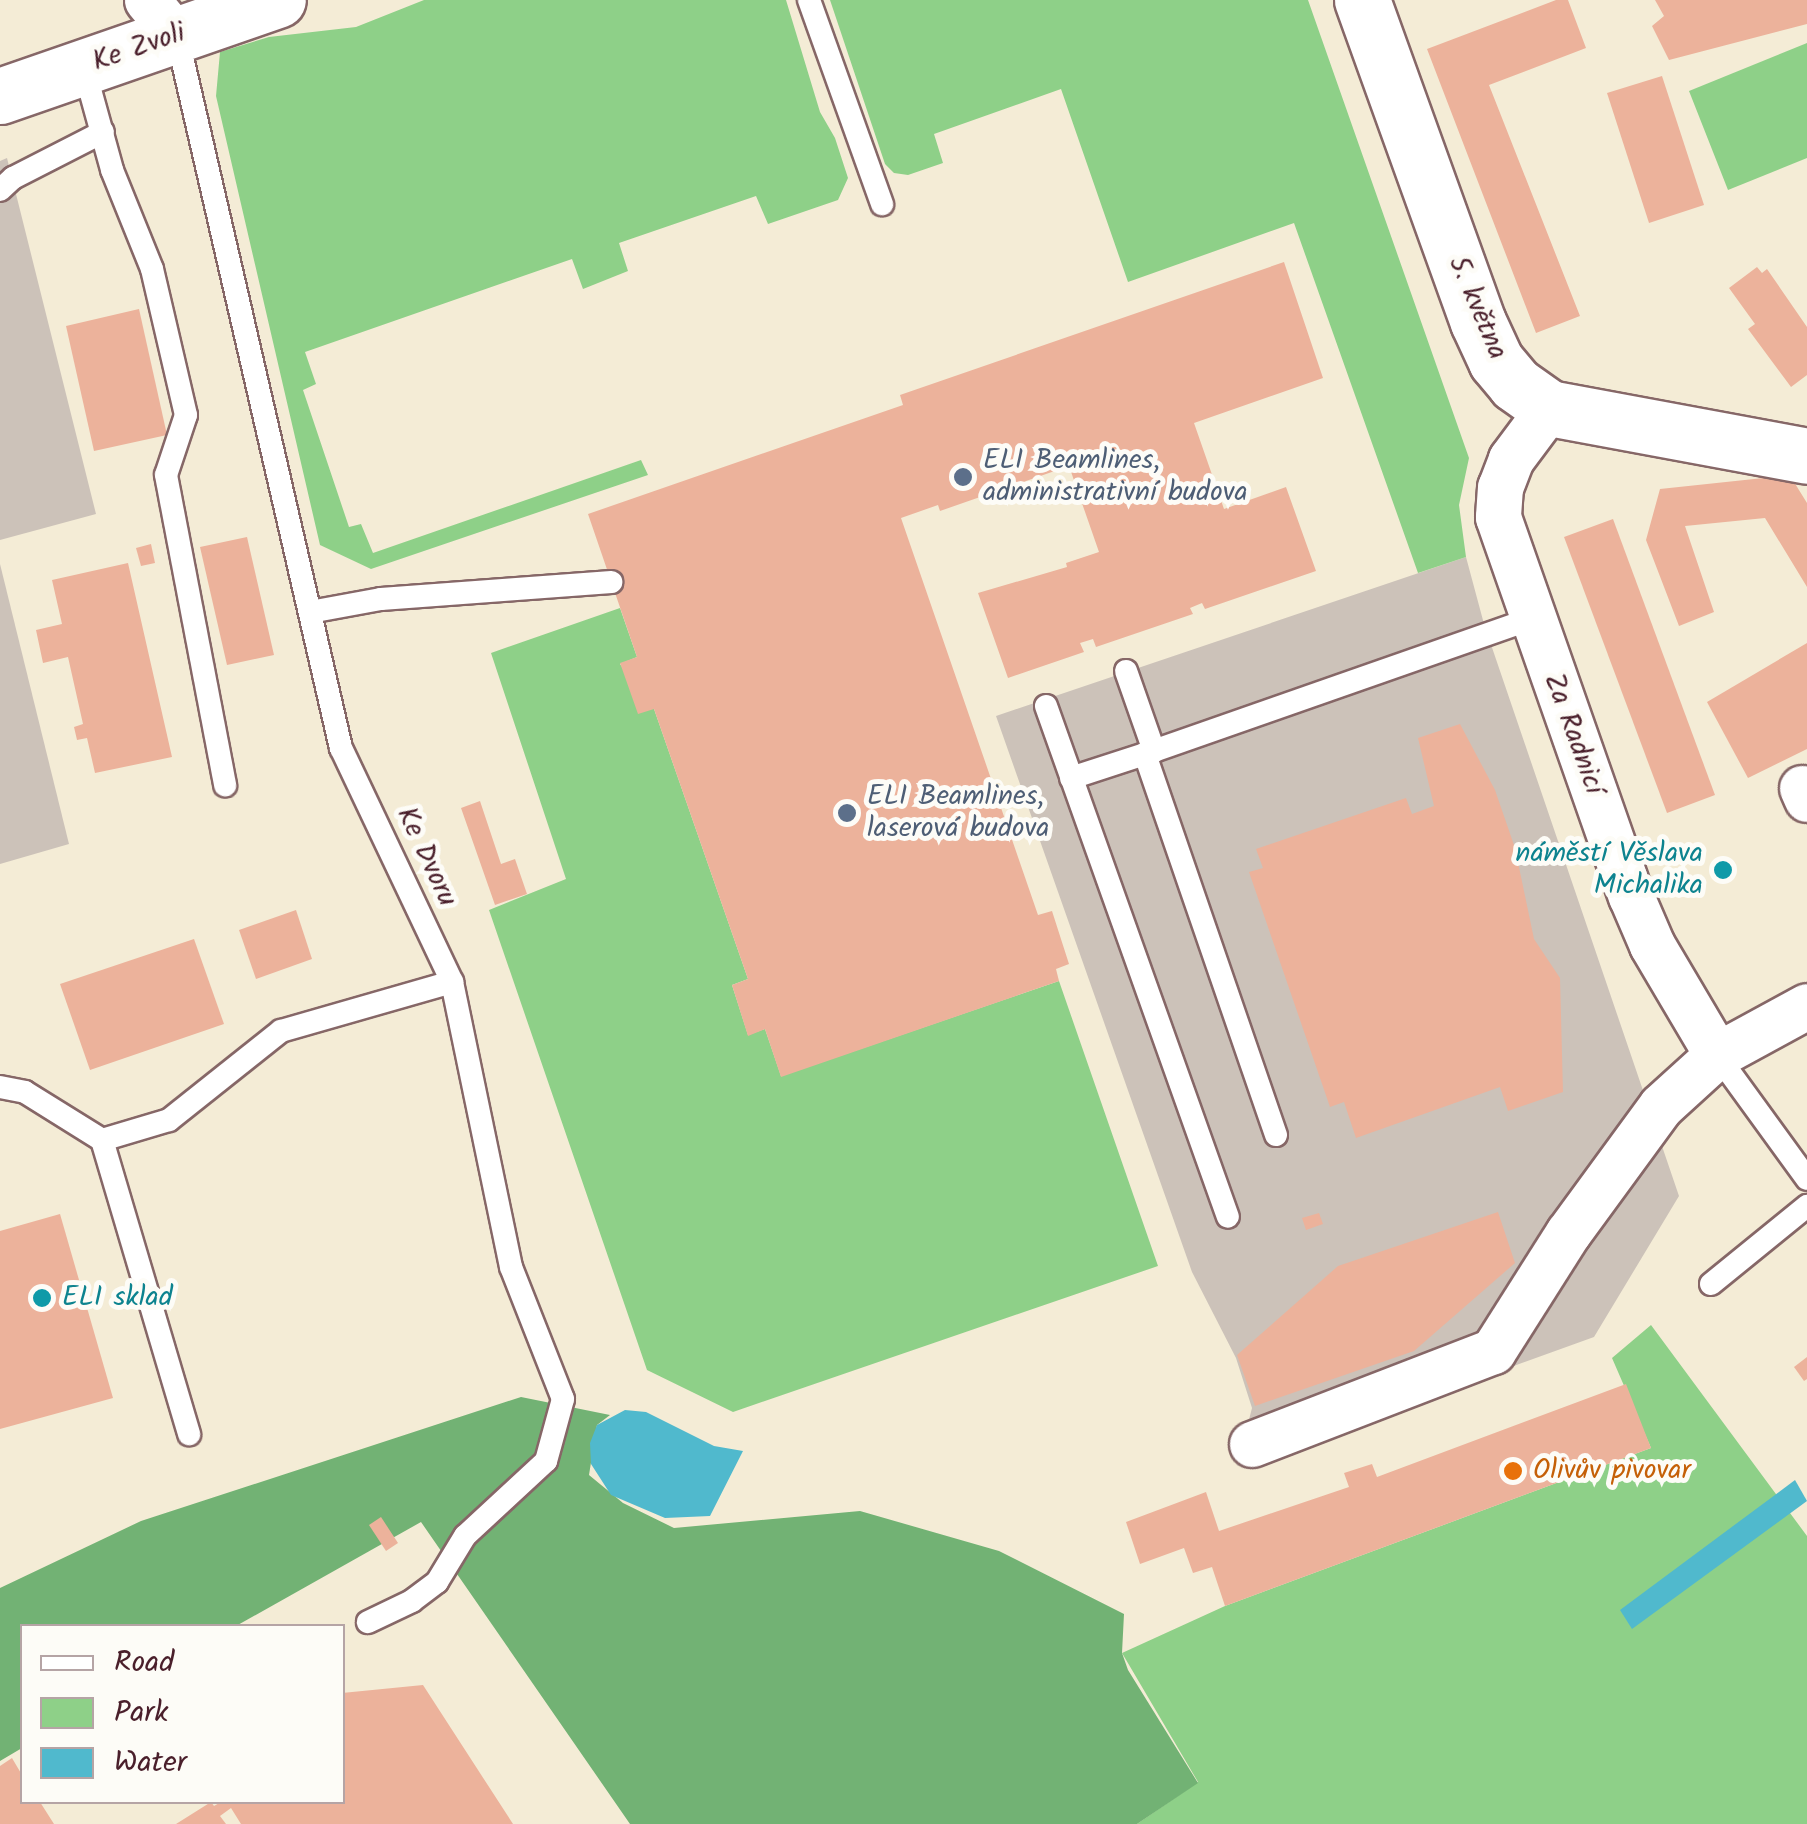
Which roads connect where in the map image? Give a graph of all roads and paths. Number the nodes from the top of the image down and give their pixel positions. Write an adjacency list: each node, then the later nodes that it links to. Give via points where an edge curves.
1 (278, 0): 4 (street, Ke Zvoli)
2 (809, 0): 9 (lane)
3 (1362, 0): 10 (street, 5. května, via 1490,348 1515,384)
4 (162, 18): 5 (street, Ke Zvoli); 13 (lane, Ke Dvoru)
5 (84, 66): 6 (street, Ke Zvoli); 7 (lane)
6 (0, 96)
7 (102, 132): 8 (lane); 19 (lane, via 152,270 186,416 166,475)
8 (0, 190)
9 (882, 204)
10 (1549, 408): 11 (street, 5. května); 14 (street, Za Radnicí, via 1500,487 1498,517)
11 (1807, 456)
12 (611, 582): 13 (lane, via 382,599)
13 (310, 612): 20 (lane, Ke Dvoru, via 340,748)
14 (1530, 619): 17 (lane); 22 (street, Za Radnicí, via 1630,896)
15 (1126, 672): 17 (lane)
16 (1046, 706): 18 (lane)
17 (1150, 752): 18 (lane); 24 (lane)
18 (1072, 778): 28 (lane)
19 (225, 785)
20 (452, 982): 25 (lane, via 281,1032 170,1120); 32 (lane, Ke Dvoru, via 511,1267 563,1399 546,1461 465,1536 436,1582)
21 (1807, 1006): 22 (street)
22 (1718, 1055): 26 (lane); 31 (street, via 1662,1106 1568,1233 1493,1351)
23 (0, 1087): 25 (lane, via 25,1092)
24 (1276, 1134)
25 (102, 1140): 30 (lane)
26 (1807, 1179)
27 (1807, 1206): 29 (lane)
28 (1228, 1218)
29 (1711, 1284)
30 (189, 1434)
31 (1252, 1444)
32 (368, 1622)

